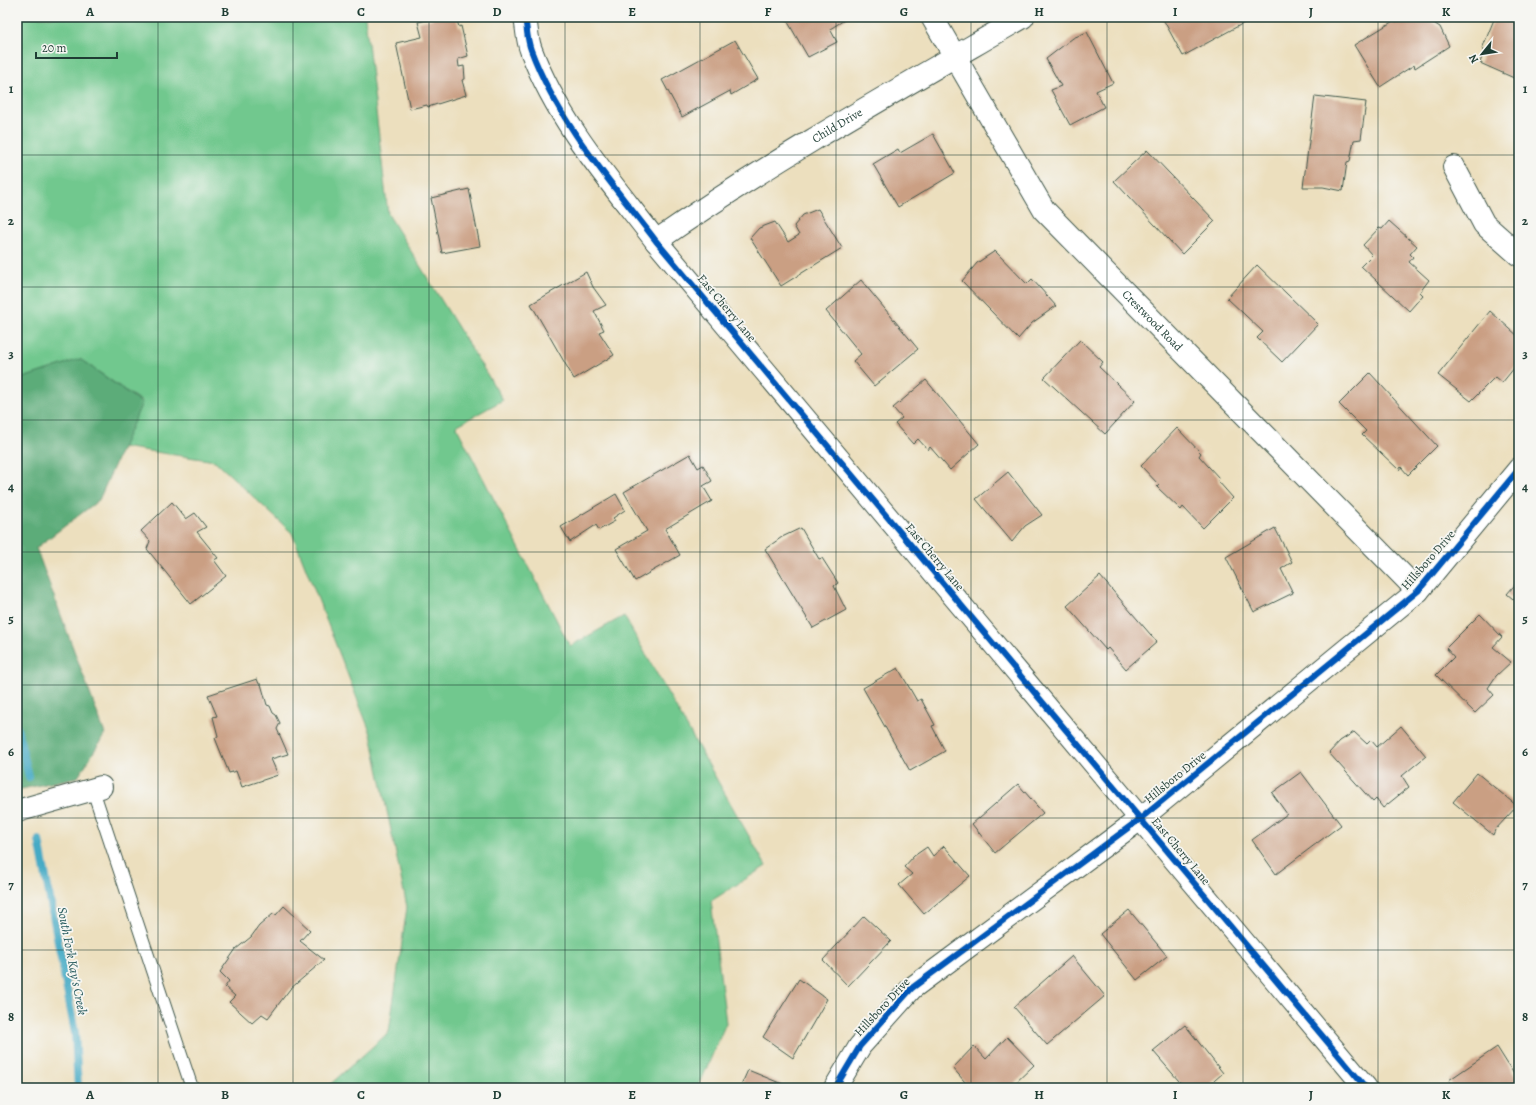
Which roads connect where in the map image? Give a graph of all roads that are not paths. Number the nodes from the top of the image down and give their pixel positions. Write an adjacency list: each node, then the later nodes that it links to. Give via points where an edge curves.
1 (525, 17): 6 (street, East Cherry Lane, via 530,48 549,91 583,146)
2 (932, 17): 4 (street, Crestwood Road)
3 (1023, 17): 4 (street, Child Drive)
4 (954, 56): 6 (street, Child Drive, via 717,198); 9 (street, Crestwood Road, via 1044,210)
5 (1454, 167): 7 (street, via 1484,224)
6 (656, 241): 12 (street, East Cherry Lane)
7 (1519, 254)
8 (1519, 469): 9 (street, Hillsboro Drive)
9 (1418, 591): 12 (street, Hillsboro Drive)
10 (97, 788): 11 (street); 13 (lane)
11 (17, 811)
12 (1140, 819): 14 (street, Hillsboro Drive, via 912,988 860,1046); 15 (street, East Cherry Lane)
13 (192, 1088)
14 (835, 1088)
15 (1366, 1088)

